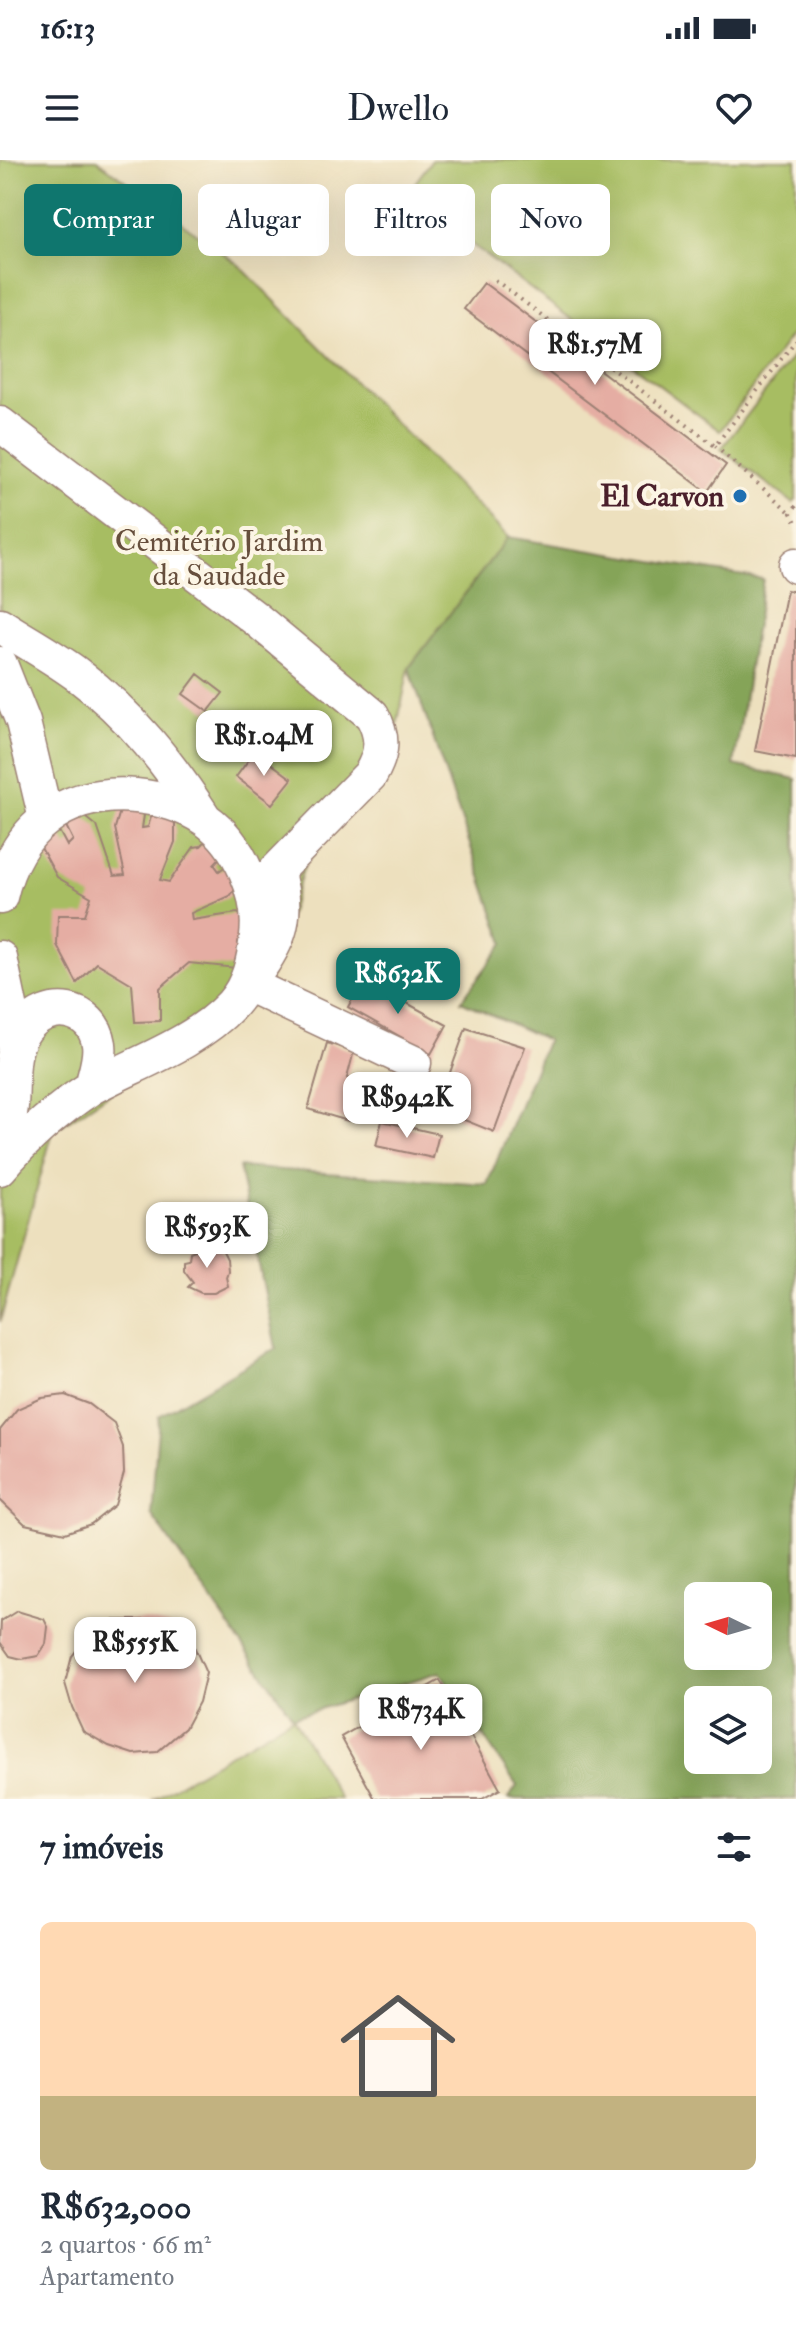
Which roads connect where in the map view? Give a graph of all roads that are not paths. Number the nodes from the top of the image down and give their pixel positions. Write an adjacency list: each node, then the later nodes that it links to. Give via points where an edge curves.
1 (0, 424): 6 (lane, via 256,619 372,715 382,743 370,775)
2 (0, 625): 5 (lane, via 108,701 178,777)
3 (0, 664): 4 (lane, via 23,722)
4 (46, 819): 5 (lane, via 93,797 122,795 173,804); 7 (lane, via 13,857)
5 (205, 819): 6 (lane)
6 (259, 868): 9 (lane, via 259,925)
7 (0, 897)
8 (0, 958): 10 (lane, via 13,1020)
9 (247, 984): 11 (lane); 12 (lane, via 190,1039)
10 (14, 1058): 12 (lane, via 22,1087 31,1096 46,1102); 12 (lane, via 25,1029 45,1012 72,1011 84,1017 100,1047); 13 (lane)
11 (414, 1063)
12 (78, 1096): 14 (lane, via 24,1140)
13 (0, 1160)
14 (0, 1168)

